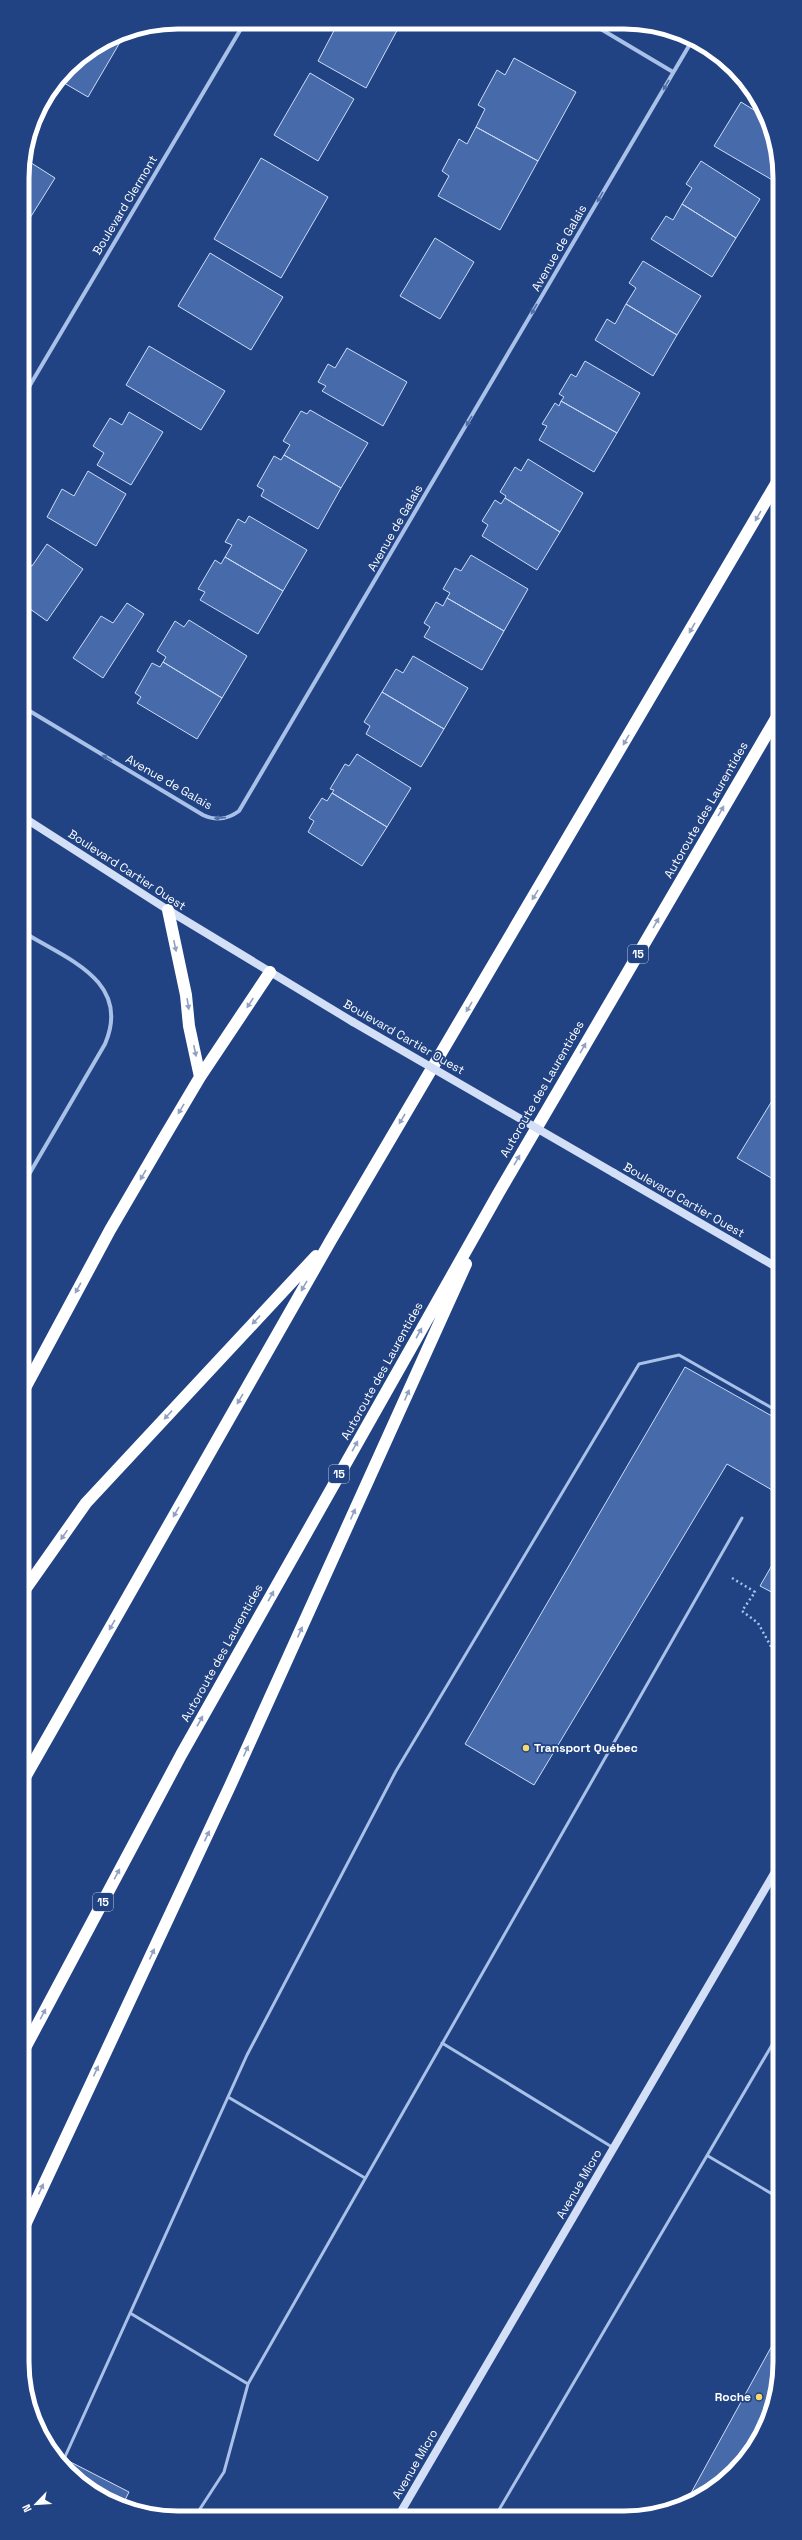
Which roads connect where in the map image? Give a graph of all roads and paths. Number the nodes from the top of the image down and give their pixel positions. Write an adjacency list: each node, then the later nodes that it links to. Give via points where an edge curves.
1 (241, 29): 5 (street, Boulevard Clermont)
2 (601, 29): 4 (street)
3 (690, 44): 4 (street, Avenue de Galais)
4 (673, 72): 7 (street, Avenue de Galais, one-way to 7, via 239,811 217,819 203,815)
5 (29, 387)
6 (773, 489): 16 (highway, one-way to 16)
7 (29, 711)
8 (773, 724): 15 (highway, Autoroute des Laurentides / 15, one-way to 8)
9 (29, 821): 10 (street, Boulevard Cartier Ouest)
10 (168, 910): 12 (street, Boulevard Cartier Ouest); 13 (highway, one-way to 13)
11 (29, 936): 14 (street, via 82,968 99,982 109,1000 112,1022 105,1044)
12 (270, 972): 13 (highway, one-way to 13); 17 (street, Boulevard Cartier Ouest, bridge)
13 (200, 1077): 18 (highway, one-way to 18, via 110,1230)
14 (29, 1174)
15 (498, 1194): 26 (highway, Autoroute des Laurentides / 15, one-way to 15, via 181,1755); 34 (highway, one-way to 15, via 230,1786)
16 (331, 1240): 22 (highway, one-way to 22, via 86,1503); 24 (highway, one-way to 24)
17 (773, 1265)
18 (29, 1381)
19 (773, 1409): 29 (lane, via 679,1355 639,1364 396,1771)
20 (742, 1518): 21 (lane)
21 (714, 1567): 23 (path, via 755,1592 742,1611 758,1623); 27 (lane)
22 (29, 1585)
23 (773, 1650)
24 (29, 1770)
25 (773, 1875): 30 (street, Avenue Micro)
26 (29, 2039)
27 (442, 2043): 30 (lane); 32 (lane)
28 (773, 2043): 31 (lane)
29 (228, 2098): 32 (lane); 35 (lane)
30 (614, 2148): 39 (street, Avenue Micro)
31 (708, 2156): 33 (lane); 40 (lane)
32 (365, 2178): 36 (lane)
33 (773, 2194)
34 (29, 2215)
35 (130, 2313): 36 (lane); 37 (lane)
36 (248, 2384): 38 (lane, via 224,2472)
37 (64, 2459)
38 (199, 2511)
39 (401, 2511)
40 (498, 2511)

